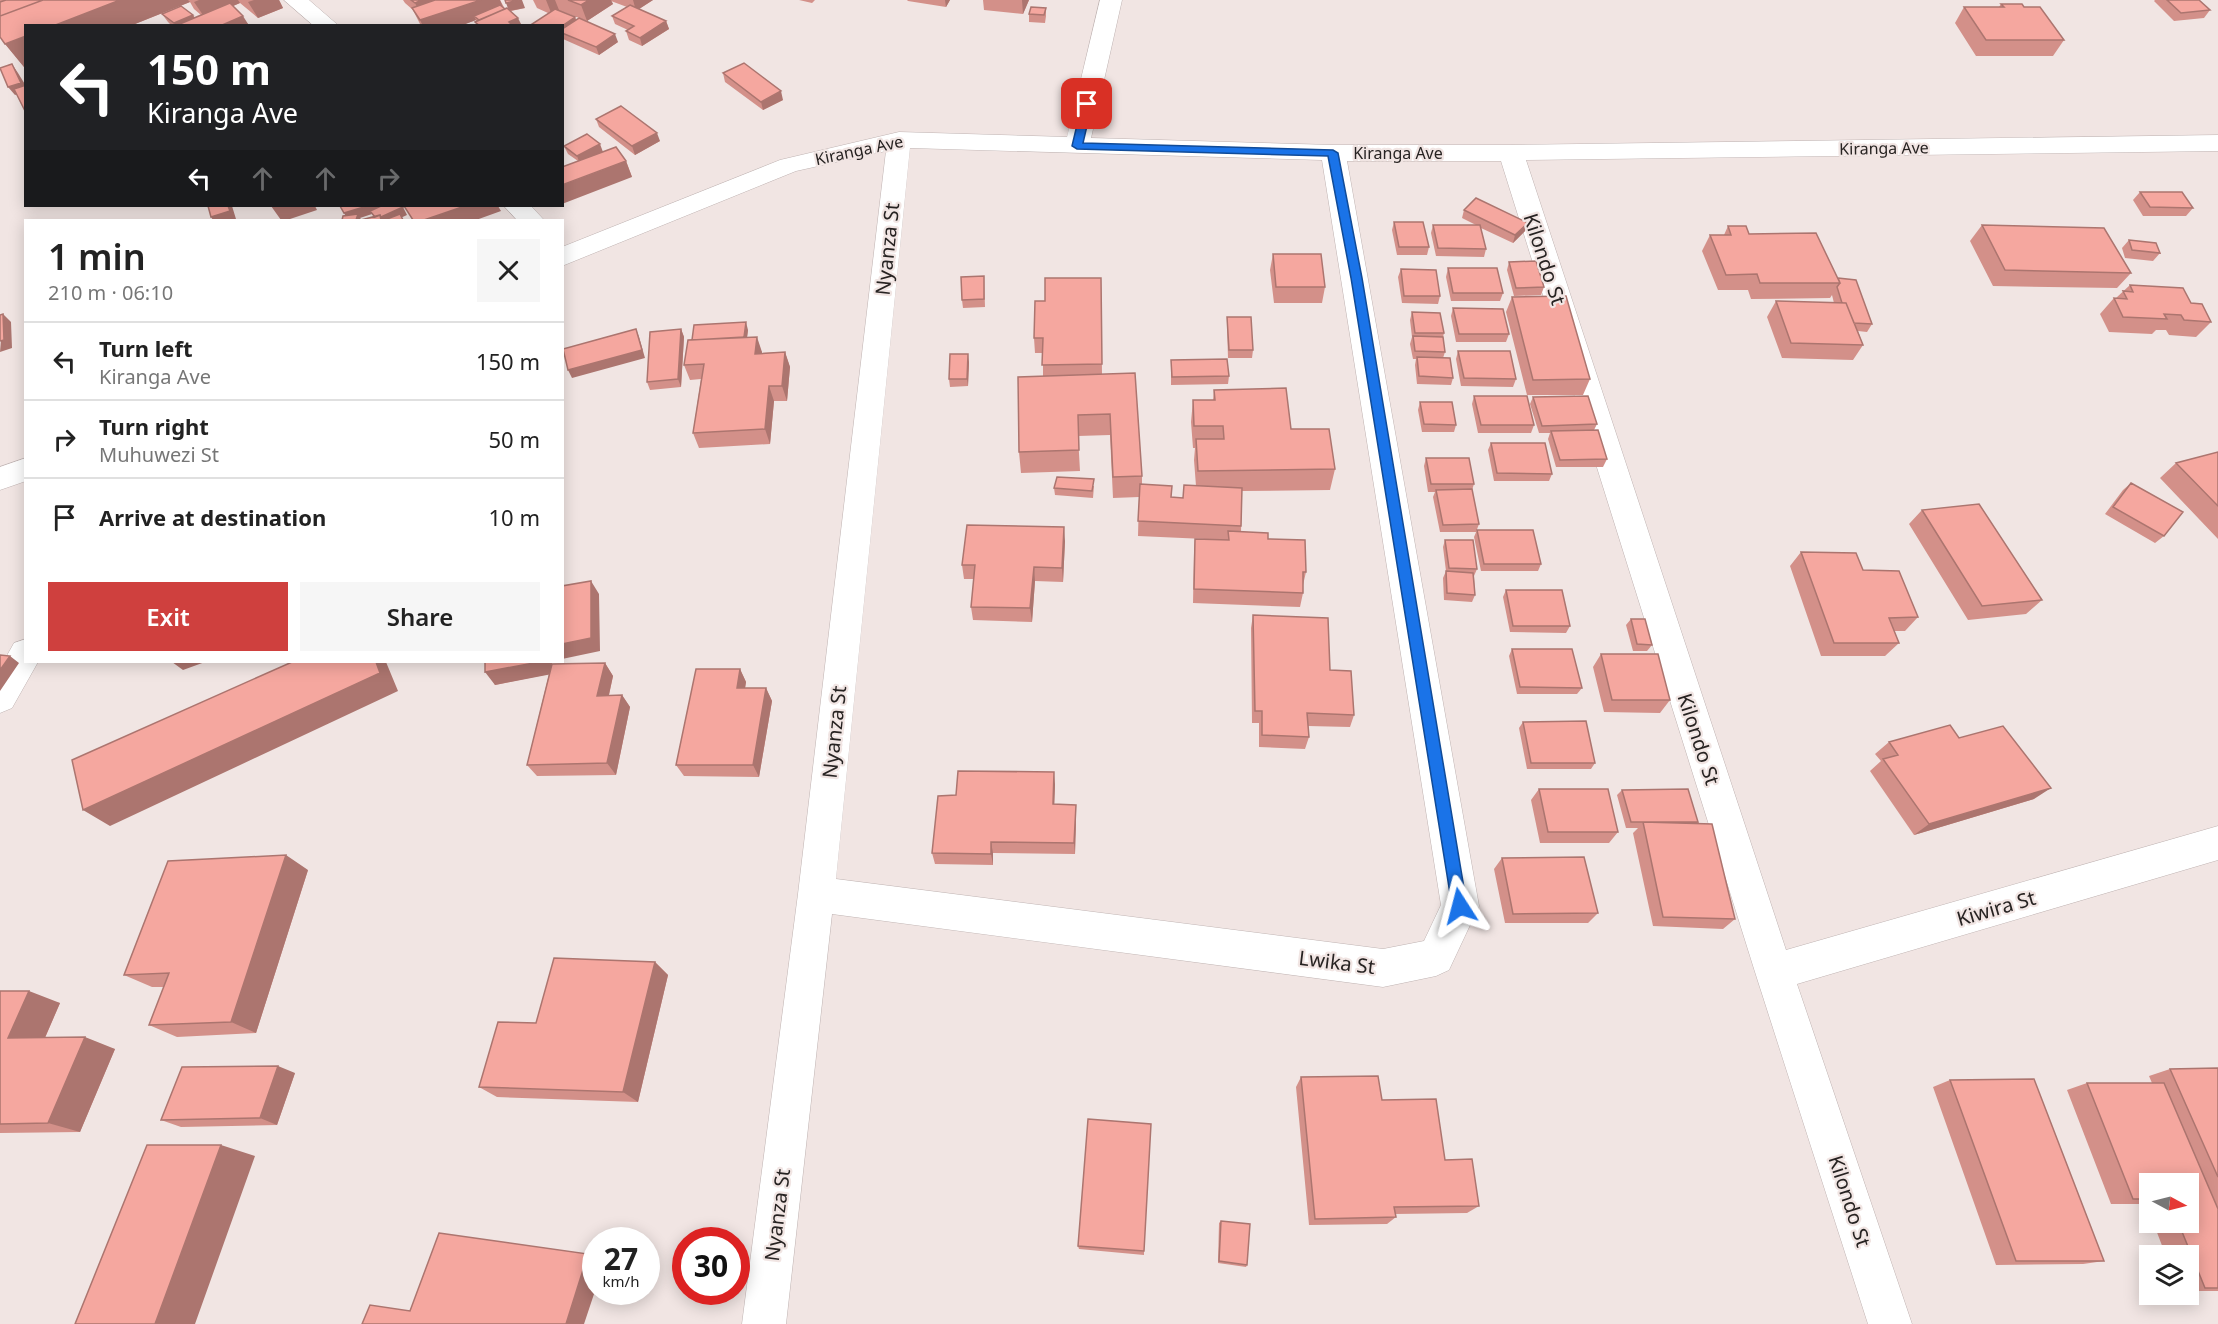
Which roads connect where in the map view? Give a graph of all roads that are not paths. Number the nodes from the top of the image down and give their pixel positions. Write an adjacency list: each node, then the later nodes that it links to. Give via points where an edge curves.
1 (295, 0): 3 (street)
2 (1111, 0): 6 (street)
3 (325, 24)
4 (899, 140): 6 (street, Kiranga Ave); 11 (street, Kiranga Ave, via 789,165); 17 (street, Nyanza St)
5 (2218, 143): 8 (street, Kiranga Ave)
6 (1077, 146): 7 (street, Kiranga Ave)
7 (1333, 153): 8 (street, Kiranga Ave); 17 (street, Lwika St, via 1460,906 1436,957 1383,968)
8 (1511, 153): 18 (street, Kilondo St)
9 (518, 207): 10 (street)
10 (530, 219)
11 (564, 256)
12 (24, 470): 13 (street)
13 (0, 479)
14 (24, 656): 15 (street)
15 (0, 698)
16 (2218, 843): 18 (street, Kiwira St)
17 (816, 894): 19 (street, Nyanza St)
18 (1774, 972): 20 (street, Kilondo St)
19 (764, 1324)
20 (1890, 1324)

